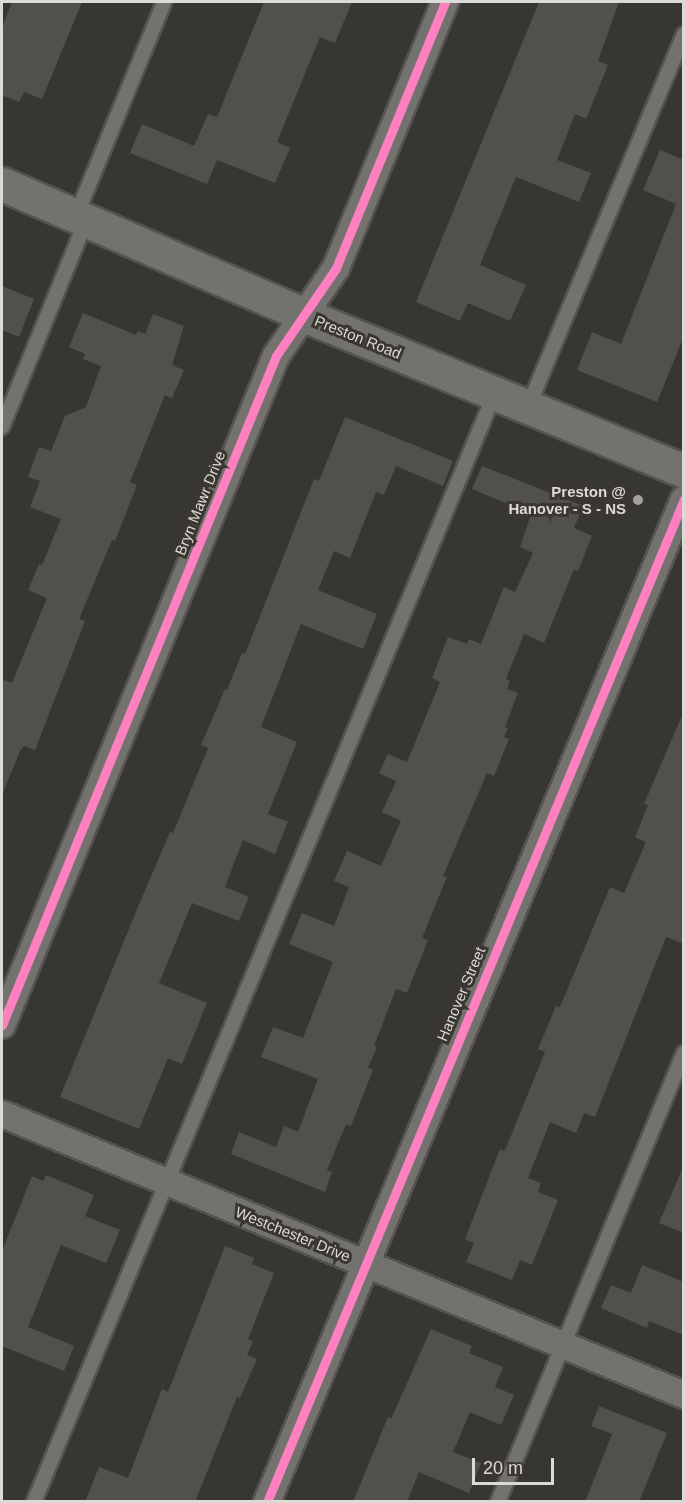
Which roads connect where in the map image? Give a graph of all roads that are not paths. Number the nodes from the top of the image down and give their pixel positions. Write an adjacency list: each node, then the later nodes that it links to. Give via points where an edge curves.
1 (164, 2): 5 (lane)
2 (445, 2): 6 (street, Bryn Mawr Drive, via 336,268)
3 (684, 34): 8 (lane)
4 (2, 184): 5 (main road, Preston Road)
5 (81, 218): 6 (main road, Preston Road); 9 (lane)
6 (304, 315): 7 (main road, Preston Road); 12 (street, Bryn Mawr Drive, via 276,356)
7 (495, 393): 8 (main road, Preston Road); 15 (lane)
8 (528, 406): 10 (main road, Preston Road)
9 (2, 427)
10 (684, 471)
11 (684, 499): 16 (street, Hanover Street)
12 (2, 1025)
13 (684, 1053): 17 (lane)
14 (2, 1114): 15 (street, Westchester Drive)
15 (166, 1182): 16 (street, Westchester Drive); 19 (lane)
16 (364, 1264): 17 (street, Westchester Drive); 20 (street, Hanover Street)
17 (562, 1345): 18 (street, Westchester Drive); 21 (lane)
18 (684, 1395)
19 (34, 1502)
20 (267, 1502)
21 (498, 1502)

